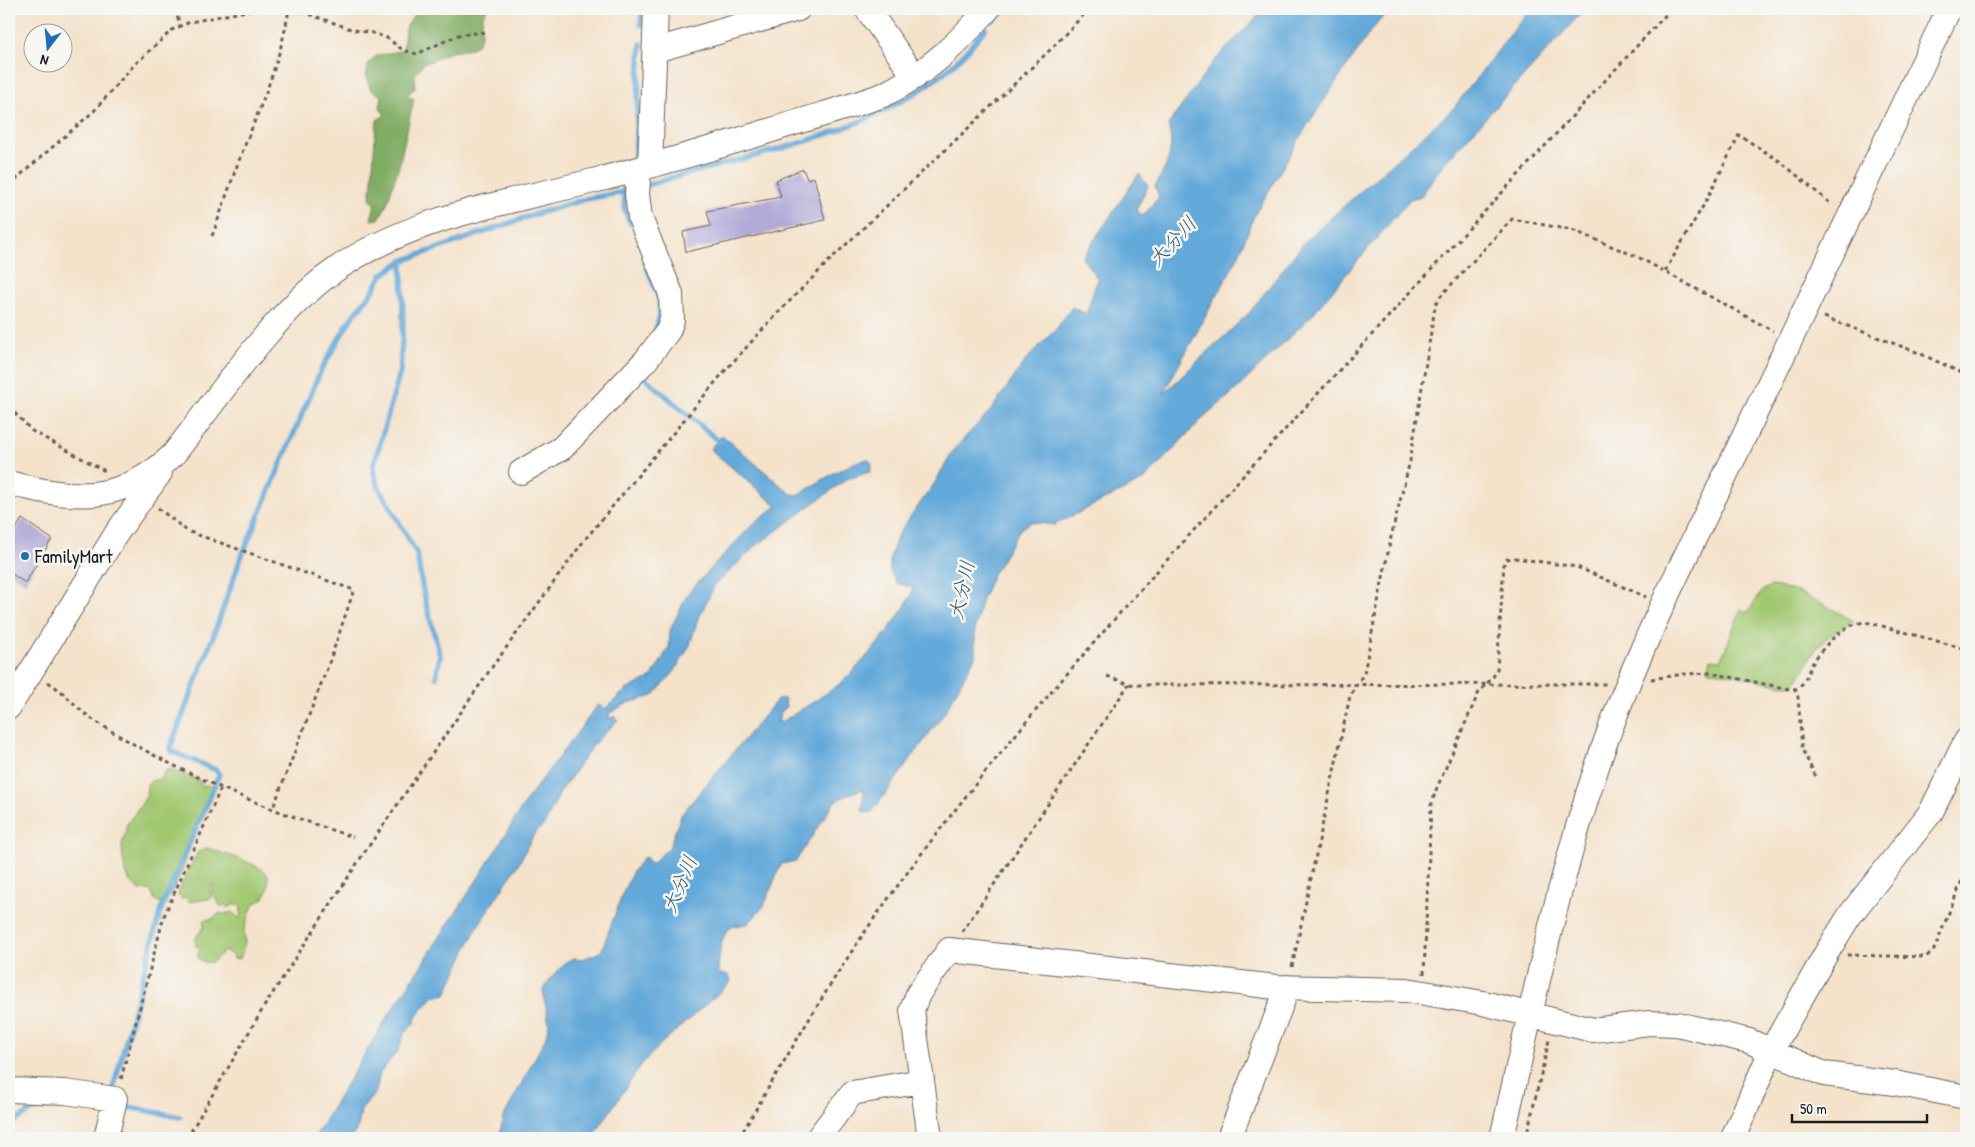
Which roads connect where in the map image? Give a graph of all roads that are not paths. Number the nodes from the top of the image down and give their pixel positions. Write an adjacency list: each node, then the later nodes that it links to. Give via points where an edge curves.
1 (656, 9): 7 (street)
2 (798, 9): 6 (street)
3 (867, 9): 8 (street)
4 (988, 9): 8 (street, via 952,49)
5 (1949, 9): 16 (street, via 1628,683 1573,838)
6 (754, 15): 7 (street)
7 (656, 50): 9 (street)
8 (915, 77): 9 (street, via 872,99)
9 (645, 168): 10 (street, via 423,226 347,262 314,287 281,319); 11 (street, via 637,194 640,218 671,294 672,320 668,331 646,360 568,442)
10 (173, 454): 12 (street, via 140,480 112,492 67,494); 13 (street, via 67,611)
11 (521, 472)
12 (9, 483)
13 (9, 706)
14 (1966, 741): 17 (street, via 1931,812 1850,914)
15 (1288, 987): 16 (street, via 1407,990); 18 (street, via 949,950 913,1004); 24 (street)
16 (1531, 1014): 17 (street, via 1593,1030 1648,1023 1677,1024 1736,1036); 25 (street)
17 (1771, 1051): 20 (street, via 1824,1074 1896,1083); 26 (street)
18 (922, 1081): 22 (street, via 852,1093); 23 (street)
19 (9, 1090): 21 (street, via 65,1092 115,1100)
20 (1966, 1098)
21 (106, 1138)
22 (818, 1138)
23 (930, 1138)
24 (1229, 1138)
25 (1502, 1138)
26 (1733, 1138)

